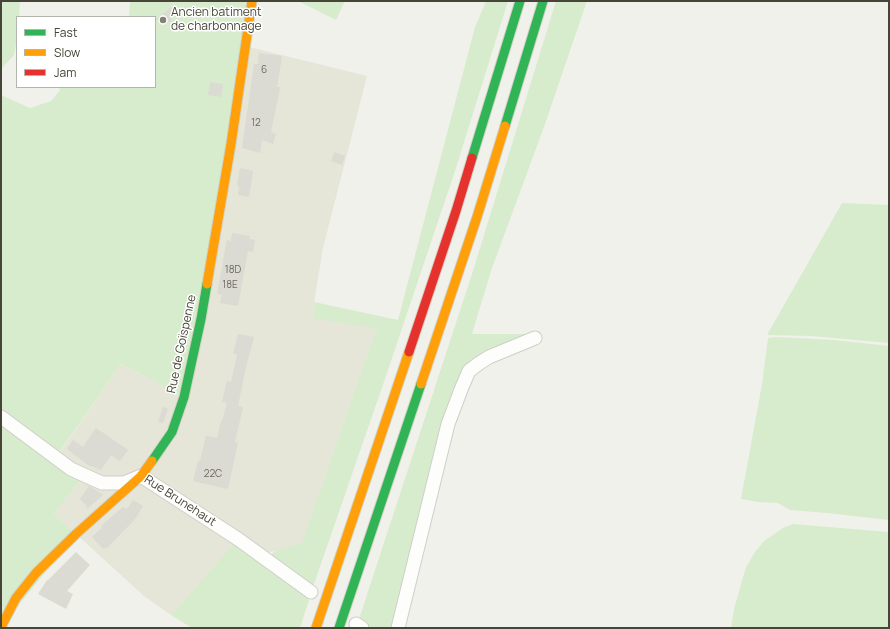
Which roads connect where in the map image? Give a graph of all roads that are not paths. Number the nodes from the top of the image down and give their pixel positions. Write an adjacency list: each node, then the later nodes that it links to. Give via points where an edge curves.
1 (252, 1): 6 (main road, Rue de Goïspenne, via 201,319 184,397 172,432)
2 (520, 1): 9 (main road, via 456,211)
3 (543, 1): 10 (main road, via 477,217)
4 (535, 338): 11 (street, via 489,357 469,371 464,381 448,424)
5 (1, 417): 6 (street, Rue Brunehaut, via 71,469 98,481 110,484 124,483)
6 (141, 476): 7 (street, Rue Brunehaut, via 238,539); 8 (main road, Rue de Goïspenne, via 36,573 16,598)
7 (311, 592)
8 (1, 627)
9 (316, 628)
10 (339, 628)
11 (398, 628)

